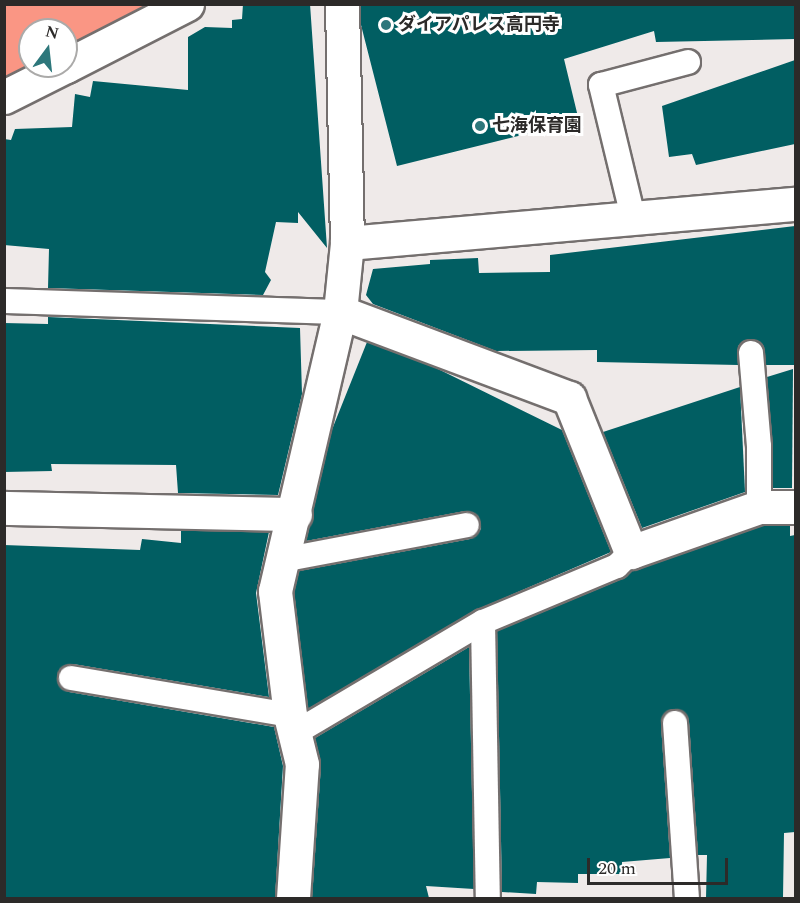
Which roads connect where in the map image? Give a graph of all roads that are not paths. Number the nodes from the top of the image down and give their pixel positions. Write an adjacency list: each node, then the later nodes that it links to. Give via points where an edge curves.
1 (187, 4): 3 (street)
2 (342, 4): 9 (street)
3 (78, 60)
4 (688, 62): 8 (lane, via 602,85)
5 (42, 78): 6 (street)
6 (4, 97)
7 (795, 204): 8 (street)
8 (633, 217): 9 (street)
9 (347, 243): 11 (street)
10 (4, 301): 11 (lane)
11 (340, 312): 16 (street); 18 (street, via 569,398)
12 (752, 353): 13 (lane)
13 (759, 507): 14 (street); 18 (street)
14 (795, 507)
15 (4, 508): 16 (street)
16 (295, 514): 19 (street)
17 (467, 525): 19 (lane)
18 (631, 552): 20 (lane, via 616,566)
19 (282, 560): 23 (street, via 275,591)
20 (483, 622): 23 (lane); 25 (lane)
21 (71, 678): 23 (lane)
22 (675, 723): 26 (lane)
23 (292, 724): 24 (street, via 302,764)
24 (293, 898)
25 (488, 898)
26 (687, 898)

